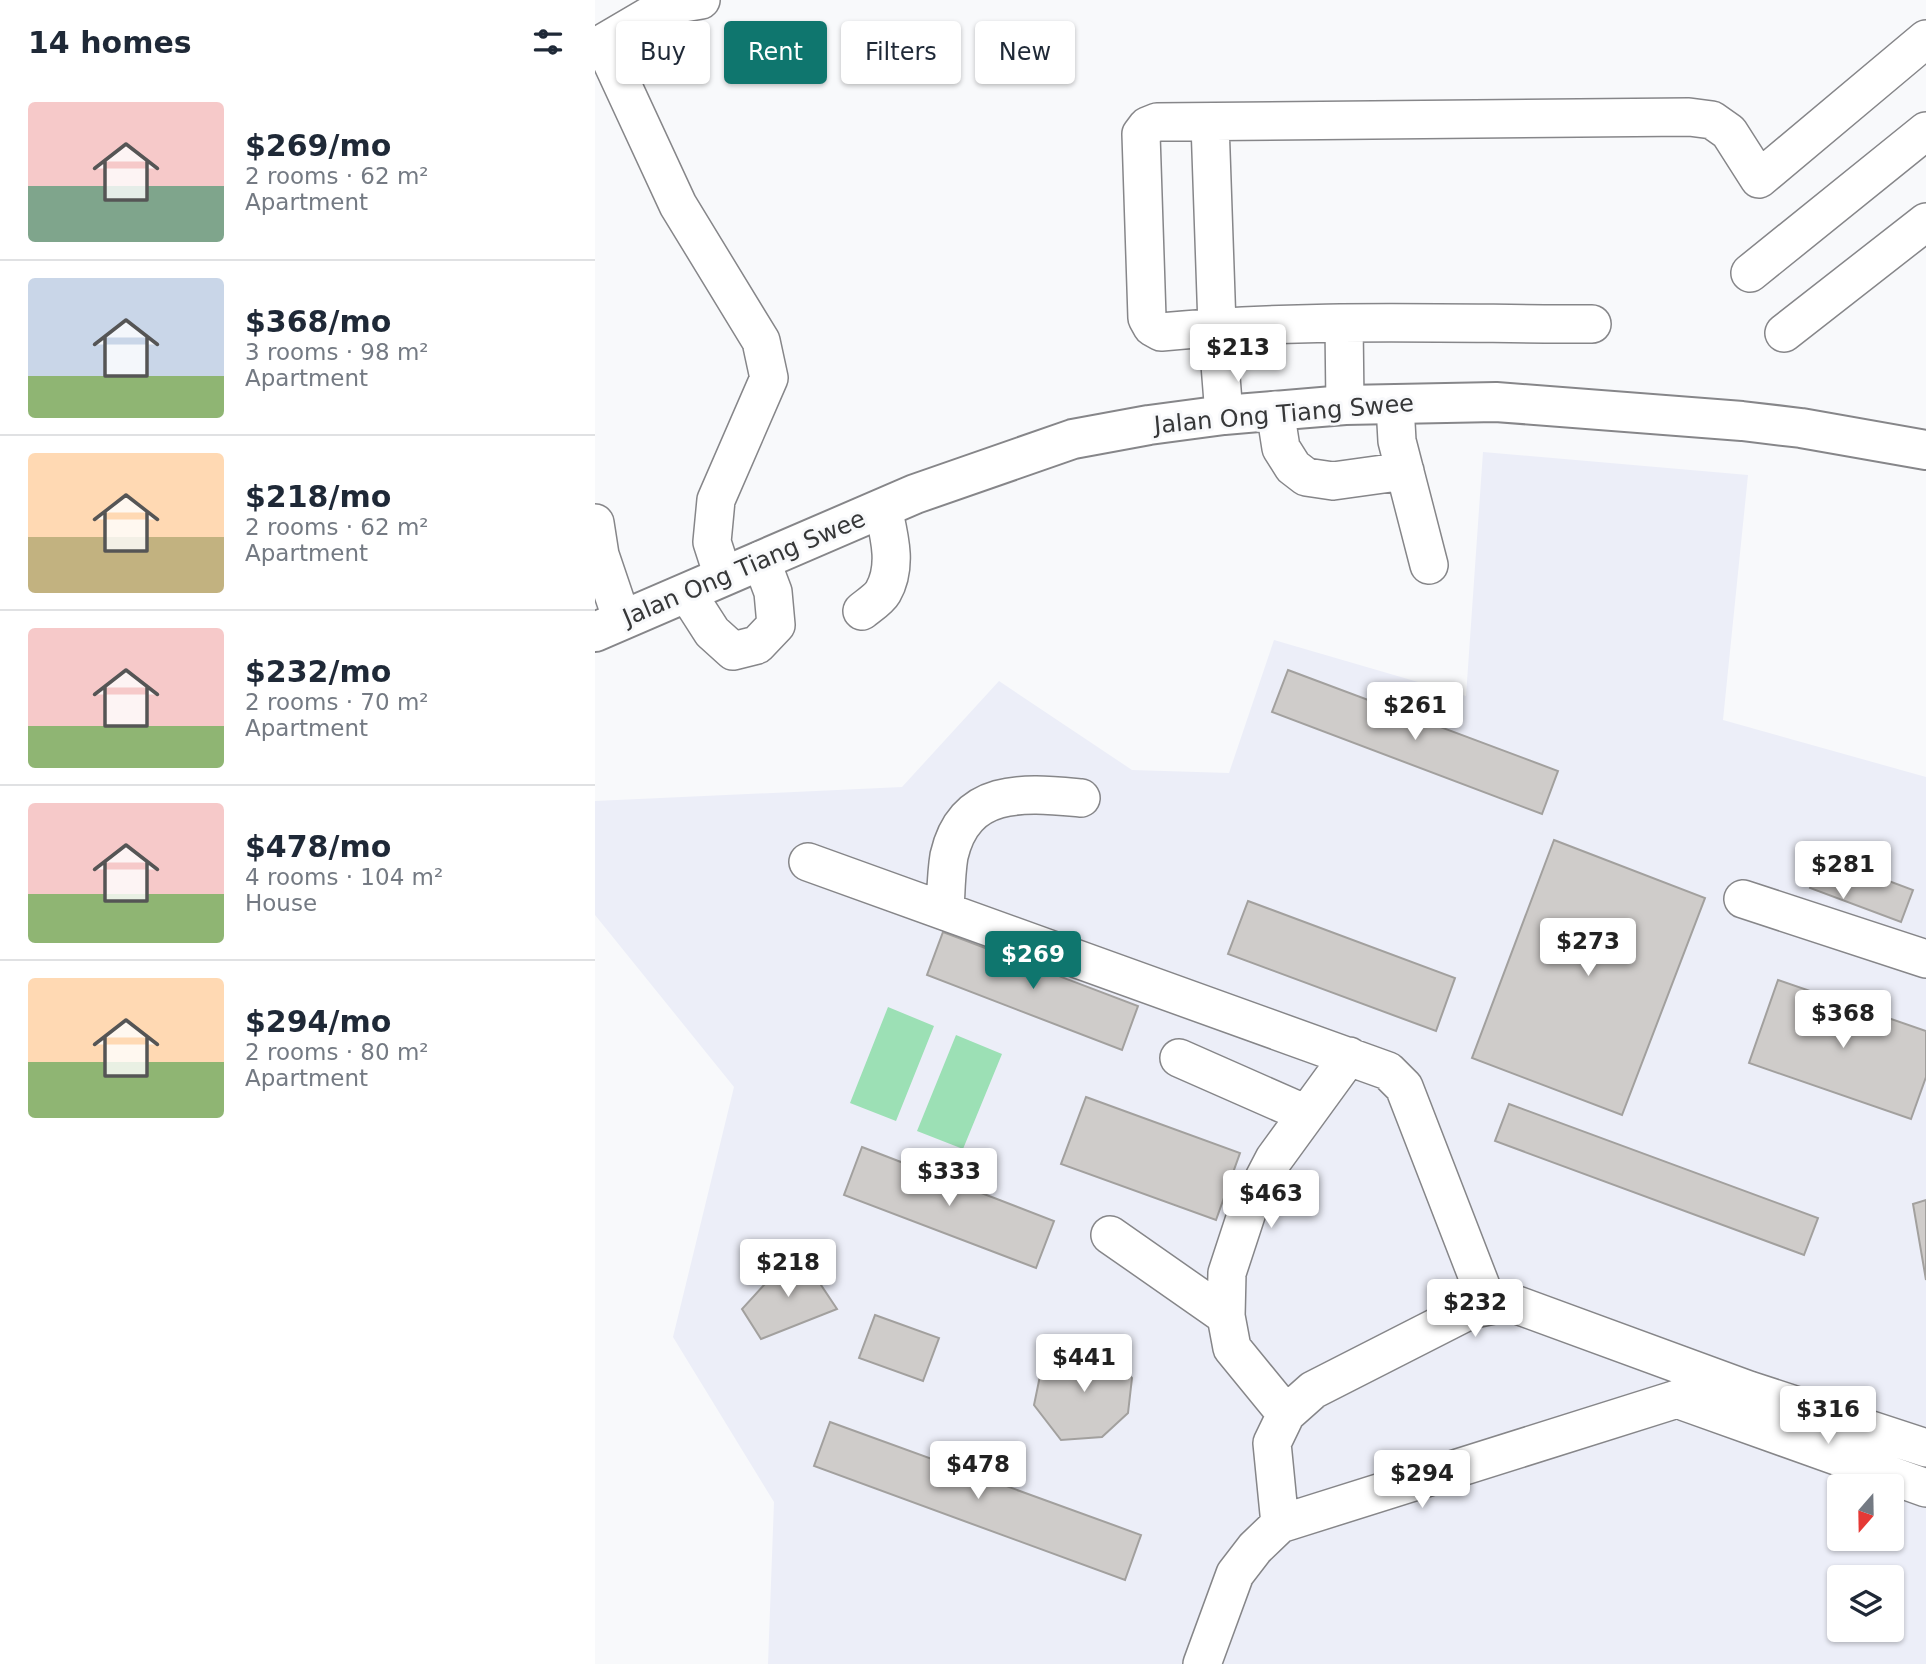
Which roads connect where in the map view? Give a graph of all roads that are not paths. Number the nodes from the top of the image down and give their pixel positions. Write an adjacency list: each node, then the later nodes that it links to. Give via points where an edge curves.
1 (701, 0): 3 (street, via 666,6)
2 (1926, 39): 4 (street, via 1759,179 1729,132 1712,120 1689,117)
3 (599, 46): 22 (street, via 678,205 761,341 769,377 716,500 712,542)
4 (1210, 123): 10 (street); 10 (street, via 1157,122 1141,134 1147,318 1161,331)
5 (1926, 131): 7 (street)
6 (1926, 222): 11 (street)
7 (1750, 273)
8 (1344, 323): 9 (street); 10 (street); 12 (street)
9 (1592, 324)
10 (1217, 326): 15 (street)
11 (1784, 333)
12 (1345, 405): 13 (main road, Jalan Ong Tiang Swee); 14 (main road, Jalan Ong Tiang Swee)
13 (1395, 405): 16 (main road, Jalan Ong Tiang Swee, via 1496,402 1742,421); 17 (street)
14 (1275, 410): 15 (main road, Jalan Ong Tiang Swee); 17 (street, via 1281,448 1306,477 1333,481)
15 (1224, 415): 18 (main road, Jalan Ong Tiang Swee, via 1073,439)
16 (1926, 450)
17 (1405, 471): 21 (street)
18 (883, 508): 20 (main road, Jalan Ong Tiang Swee); 24 (street, via 891,542 890,573 882,594)
19 (595, 523): 25 (street)
20 (761, 560): 22 (main road, Jalan Ong Tiang Swee); 23 (street, via 773,592 776,625 757,645 733,651 712,632)
21 (1430, 565)
22 (723, 576): 23 (main road, Jalan Ong Tiang Swee)
23 (687, 593): 25 (main road, Jalan Ong Tiang Swee)
24 (862, 611)
25 (608, 626)
26 (1081, 798): 29 (street, via 998,797 976,811 960,827 949,856)
27 (808, 862): 29 (street)
28 (1743, 899): 30 (street)
29 (945, 911): 31 (street)
30 (1926, 959)
31 (1349, 1056): 33 (street); 35 (street, via 1388,1070 1404,1087)
32 (1179, 1058): 33 (street)
33 (1306, 1114): 36 (street, via 1274,1158 1248,1209 1227,1273)
34 (1110, 1235): 36 (street)
35 (1488, 1304): 37 (street, via 1509,1301); 39 (street, via 1313,1390)
36 (1226, 1316): 39 (street, via 1232,1348)
37 (1749, 1390): 38 (street); 40 (street)
38 (1677, 1399): 41 (street); 42 (street)
39 (1286, 1414): 42 (street, via 1272,1443)
40 (1924, 1444)
41 (1926, 1488)
42 (1280, 1524): 43 (street, via 1235,1574)
43 (1202, 1664)

